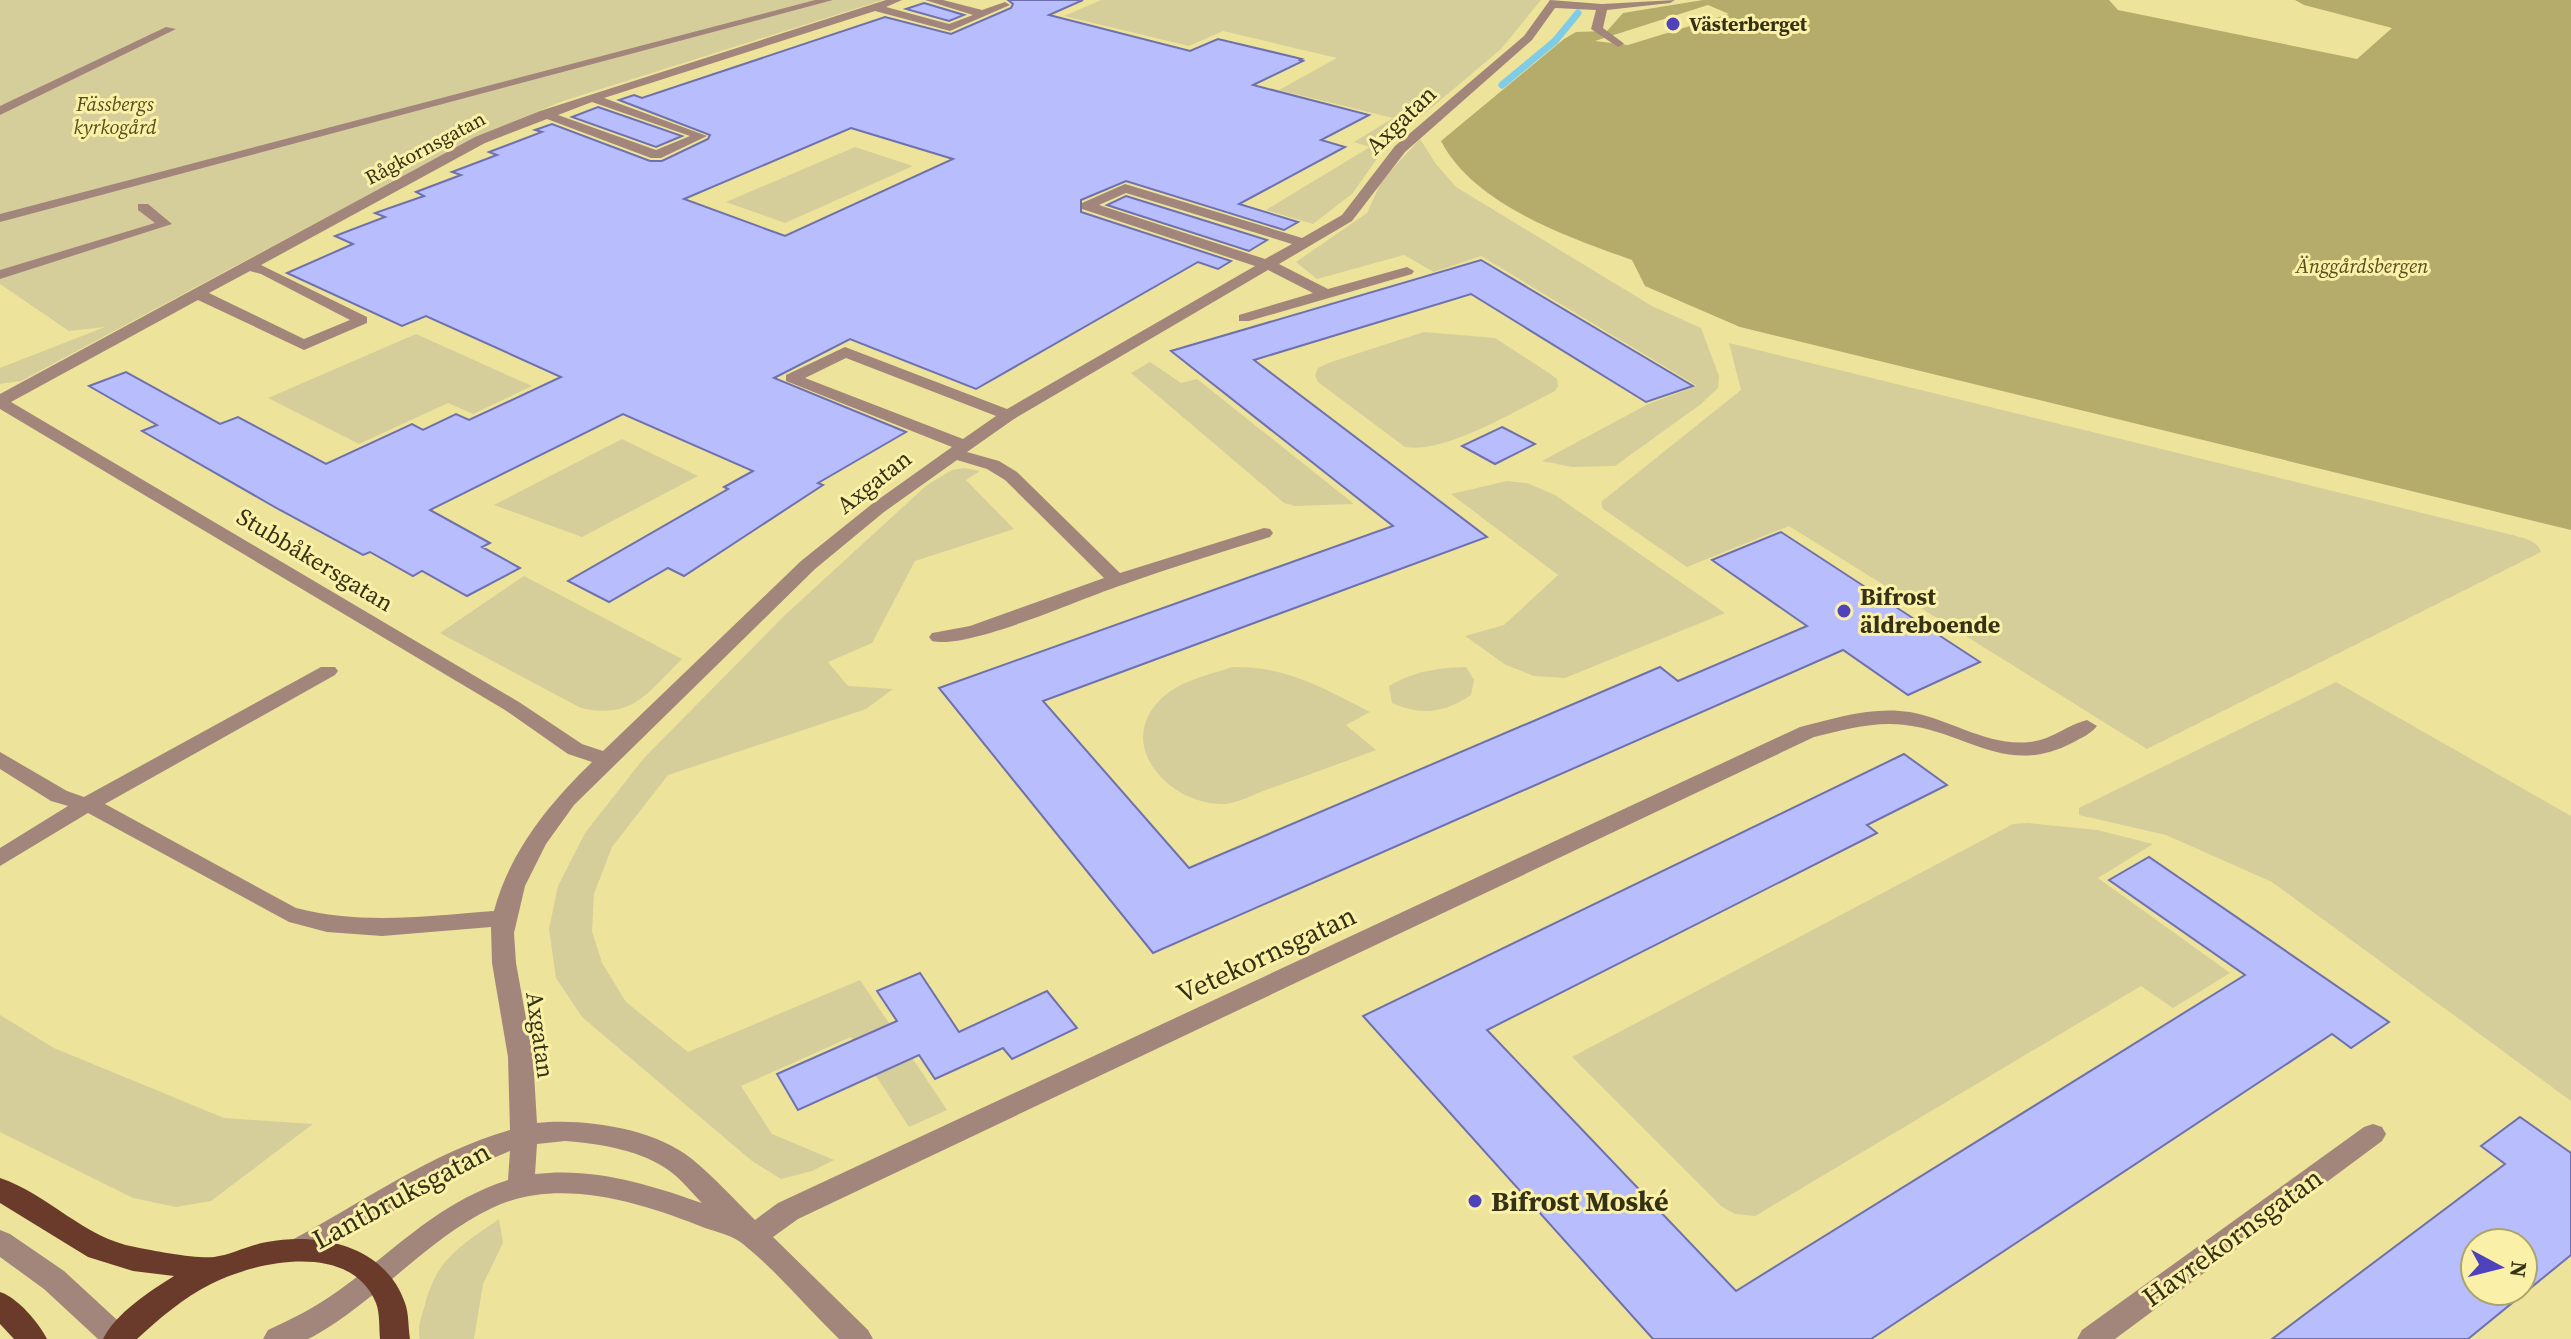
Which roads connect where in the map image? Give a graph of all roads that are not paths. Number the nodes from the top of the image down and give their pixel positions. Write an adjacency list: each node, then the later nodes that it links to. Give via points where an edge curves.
1 (828, 0): 16 (street)
2 (897, 0): 8 (street, Rågkornsgatan)
3 (930, 0): 9 (street)
4 (1670, 0): 7 (street)
5 (1554, 3): 7 (street); 17 (street, Axgatan, via 1528,38 1400,149 1347,218)
6 (1005, 5): 9 (street)
7 (1602, 7): 11 (street, via 1597,29)
8 (878, 8): 9 (street, via 950,28); 12 (street, Rågkornsgatan)
9 (983, 14)
10 (170, 29): 13 (street)
11 (1618, 44)
12 (592, 98): 14 (street, Rågkornsgatan); 14 (street, via 701,136 656,155)
13 (0, 111)
14 (544, 114): 19 (street, Rågkornsgatan, via 437,161)
15 (143, 207): 21 (street, via 165,224)
16 (0, 218)
17 (1307, 244): 18 (street, Axgatan); 18 (street, via 1125,188 1087,206)
18 (1267, 265): 22 (street); 26 (street, Axgatan)
19 (251, 267): 23 (street, Rågkornsgatan); 23 (street, via 362,320 304,345)
20 (1407, 271): 22 (street)
21 (0, 275)
22 (1325, 294): 24 (street)
23 (198, 295): 25 (street, Rågkornsgatan)
24 (1244, 318)
25 (0, 402): 34 (street, Stubbåkersgatan, via 512,706 575,749)
26 (1008, 415): 27 (street, Axgatan); 27 (street, via 845,352 792,378)
27 (958, 449): 29 (street, via 1011,476); 34 (street, Axgatan, via 808,565)
28 (1264, 533): 29 (street)
29 (1117, 580): 30 (street, via 974,631)
30 (939, 637)
31 (328, 671): 35 (street)
32 (2087, 726): 42 (street, Vetekornsgatan, via 2029,749 1989,746 1908,718 1860,720 1807,732 788,1211)
33 (0, 759): 35 (street, via 59,796)
34 (605, 759): 37 (street, Axgatan, via 541,832 514,883)
35 (86, 805): 36 (street); 37 (street, via 289,914 327,924 382,928)
36 (0, 858)
37 (504, 918): 39 (street, Axgatan, via 501,939 518,1039)
38 (2373, 1134): 53 (street, Havrekornsgatan)
39 (526, 1135): 40 (street, Axgatan); 42 (street, Lantbruksgatan, via 612,1135 646,1145 680,1164); 44 (street, Lantbruksgatan, via 464,1156)
40 (521, 1185): 42 (street, Lantbruksgatan, via 593,1184 638,1191); 46 (street, Lantbruksgatan, via 447,1220)
41 (0, 1189): 45 (main road, via 98,1249)
42 (754, 1235): 52 (street, Lantbruksgatan)
43 (0, 1242): 49 (street, via 54,1280)
44 (300, 1249): 45 (main road); 46 (main road, via 353,1260)
45 (213, 1269): 49 (main road, via 162,1299)
46 (378, 1279): 50 (street, Lantbruksgatan, via 342,1307); 51 (main road, via 395,1314)
47 (0, 1304): 48 (main road)
48 (32, 1339)
49 (118, 1339)
50 (278, 1339)
51 (395, 1339)
52 (858, 1339)
53 (2092, 1339)

